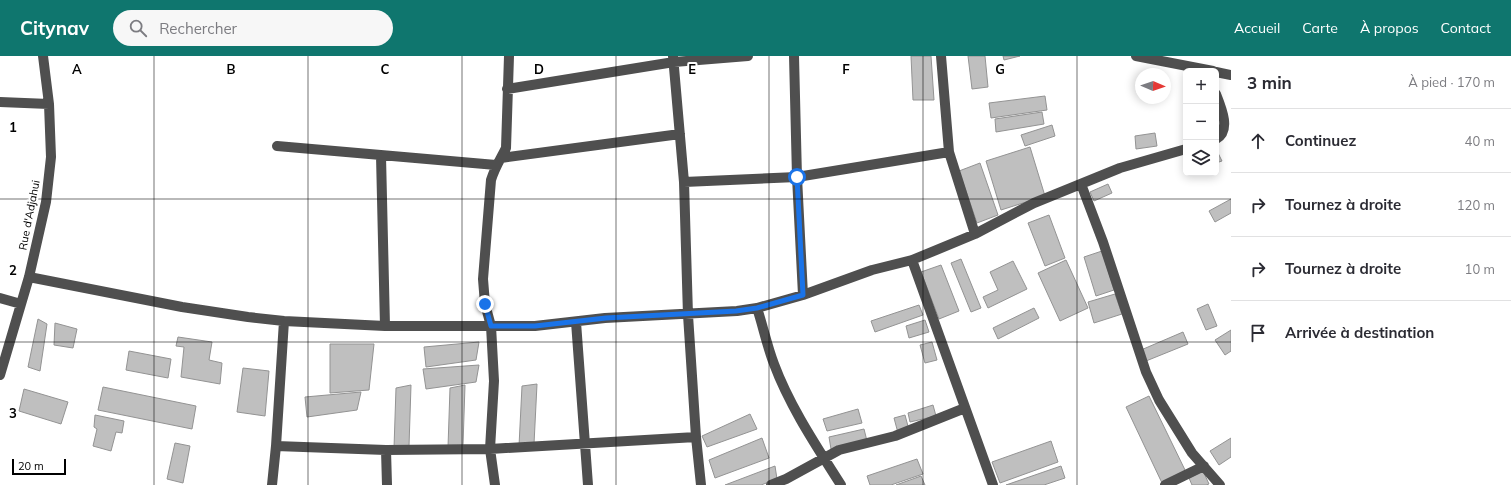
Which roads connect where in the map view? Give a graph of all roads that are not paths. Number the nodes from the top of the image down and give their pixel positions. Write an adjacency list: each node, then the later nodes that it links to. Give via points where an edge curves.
1 (43, 56): 14 (street, Rue d'Adjahui)
2 (509, 56): 11 (street)
3 (748, 56): 7 (street)
4 (794, 56): 22 (street)
5 (941, 56): 19 (street)
6 (1136, 56): 8 (street)
7 (673, 59): 11 (street); 15 (street)
8 (1195, 68)
9 (1219, 73): 10 (street)
10 (1231, 75)
11 (507, 89): 21 (street, via 506,148)
12 (0, 102): 14 (street)
13 (1219, 102): 16 (street, via 1228,124 1227,130)
14 (49, 104): 27 (street, Rue d'Adjahui, via 51,157 46,202)
15 (680, 134): 21 (street); 23 (street)
16 (1219, 138)
17 (277, 146): 20 (street)
18 (1183, 150): 24 (street, via 1120,168)
19 (949, 152): 22 (street); 25 (street)
20 (381, 156): 21 (street); 35 (street)
21 (498, 162): 36 (street, via 491,180 484,278 485,304)
22 (797, 177): 23 (street); 28 (street)
23 (684, 182): 32 (street)
24 (1081, 184): 25 (street, via 1034,203); 45 (street, via 1104,242 1146,372 1174,426)
25 (975, 234): 26 (street)
26 (912, 260): 28 (street, via 872,270); 38 (street)
27 (29, 277): 30 (street, Rue d'Adjahui); 33 (street, via 182,307)
28 (803, 295): 31 (street)
29 (0, 298): 30 (street)
30 (21, 304): 37 (street, Rue d'Adjahui)
31 (757, 308): 32 (street); 44 (street, via 783,385)
32 (688, 315): 34 (street, via 633,316); 39 (street)
33 (284, 321): 35 (street); 41 (street)
34 (576, 322): 36 (street, via 535,326); 40 (street)
35 (385, 326): 36 (street)
36 (491, 326): 42 (street, via 494,380)
37 (0, 375)
38 (965, 408): 44 (street, via 895,436 839,450); 53 (street)
39 (696, 437): 40 (street); 50 (street)
40 (585, 444): 42 (street); 49 (street)
41 (276, 446): 43 (street); 46 (street)
42 (490, 449): 43 (street); 48 (street)
43 (386, 450): 47 (street)
44 (824, 458): 51 (street); 52 (street)
45 (1204, 466): 54 (street); 55 (street)
46 (272, 485)
47 (387, 485)
48 (495, 485)
49 (588, 485)
50 (702, 485)
51 (771, 485)
52 (841, 485)
53 (993, 485)
54 (1164, 485)
55 (1220, 485)

